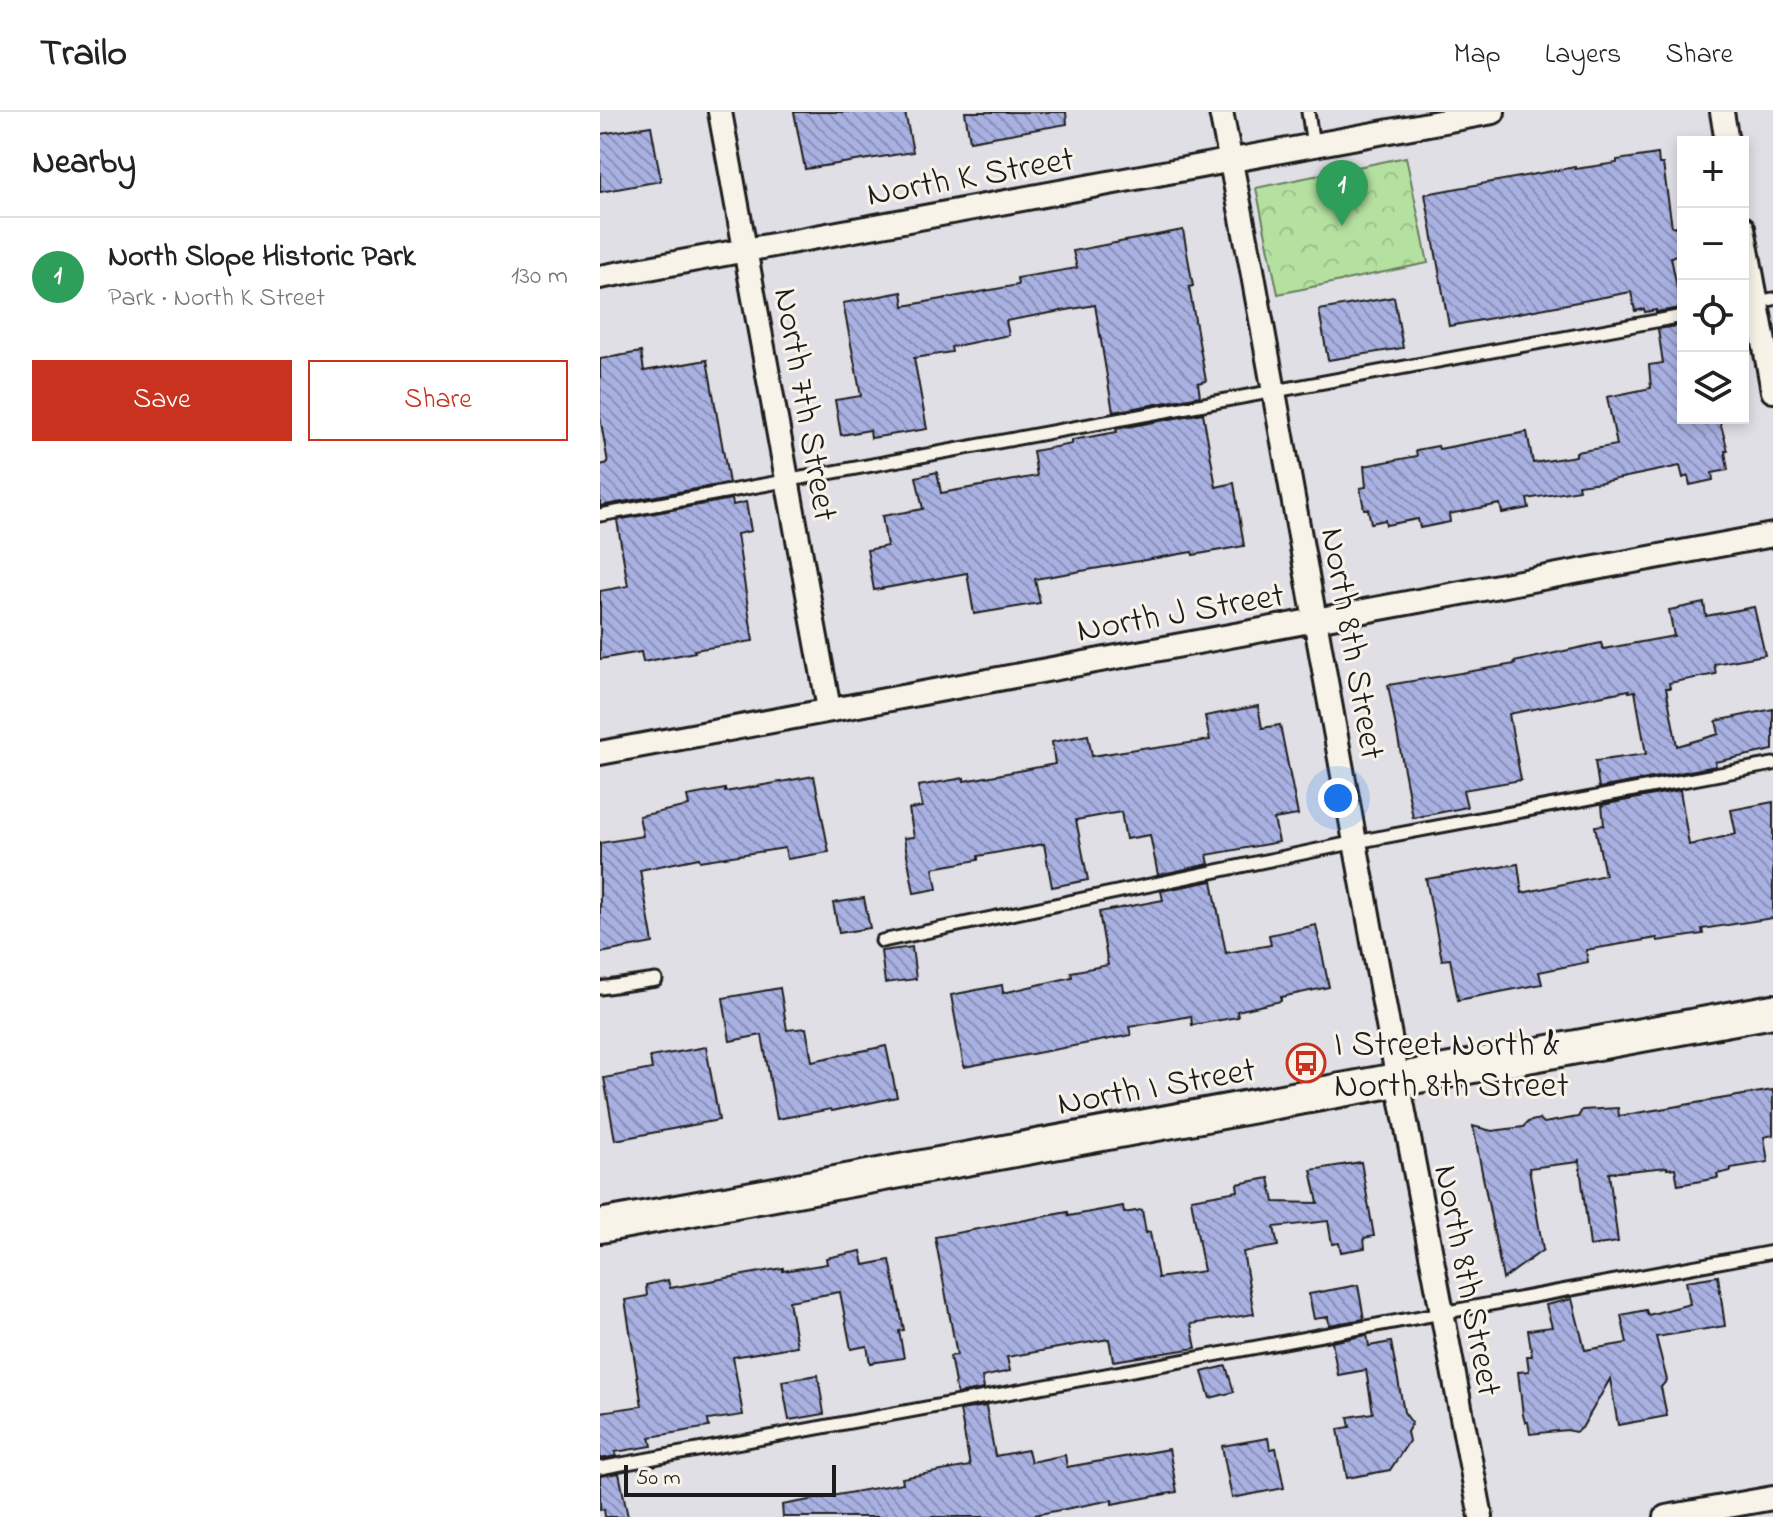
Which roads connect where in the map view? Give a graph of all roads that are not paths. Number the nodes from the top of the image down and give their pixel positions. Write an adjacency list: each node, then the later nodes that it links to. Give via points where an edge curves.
1 (720, 112): 9 (street, North 7th Street)
2 (1221, 112): 8 (street, North 8th Street)
3 (1308, 112): 7 (lane)
4 (1493, 112): 7 (street, North K Street)
5 (1722, 112): 6 (street)
6 (1726, 136)
7 (1313, 145): 8 (street, North K Street)
8 (1230, 161): 9 (street, North K Street); 14 (street, North 8th Street)
9 (745, 251): 11 (street, North K Street); 16 (street, North 7th Street)
10 (1749, 258): 12 (street)
11 (600, 277)
12 (1758, 302): 15 (street)
13 (1677, 317): 14 (lane)
14 (1274, 391): 16 (lane); 19 (street, North 8th Street)
15 (1773, 391)
16 (787, 481): 17 (lane); 20 (street, North 7th Street)
17 (600, 515)
18 (1773, 535): 19 (street, North J Street)
19 (1316, 619): 20 (street, North J Street); 23 (street, North 8th Street)
20 (829, 709): 21 (street, North J Street)
21 (600, 753)
22 (1773, 764): 23 (lane)
23 (1356, 842): 24 (lane); 28 (street, North 8th Street)
24 (882, 941)
25 (656, 980): 26 (lane)
26 (600, 988)
27 (1773, 1011): 28 (main road, North I Street)
28 (1398, 1081): 29 (main road, North I Street); 31 (street, North 8th Street)
29 (600, 1226)
30 (1773, 1252): 31 (lane)
31 (1442, 1313): 32 (lane); 34 (street, North 8th Street)
32 (600, 1468)
33 (1773, 1498): 35 (street)
34 (1481, 1517)
35 (1666, 1517)

